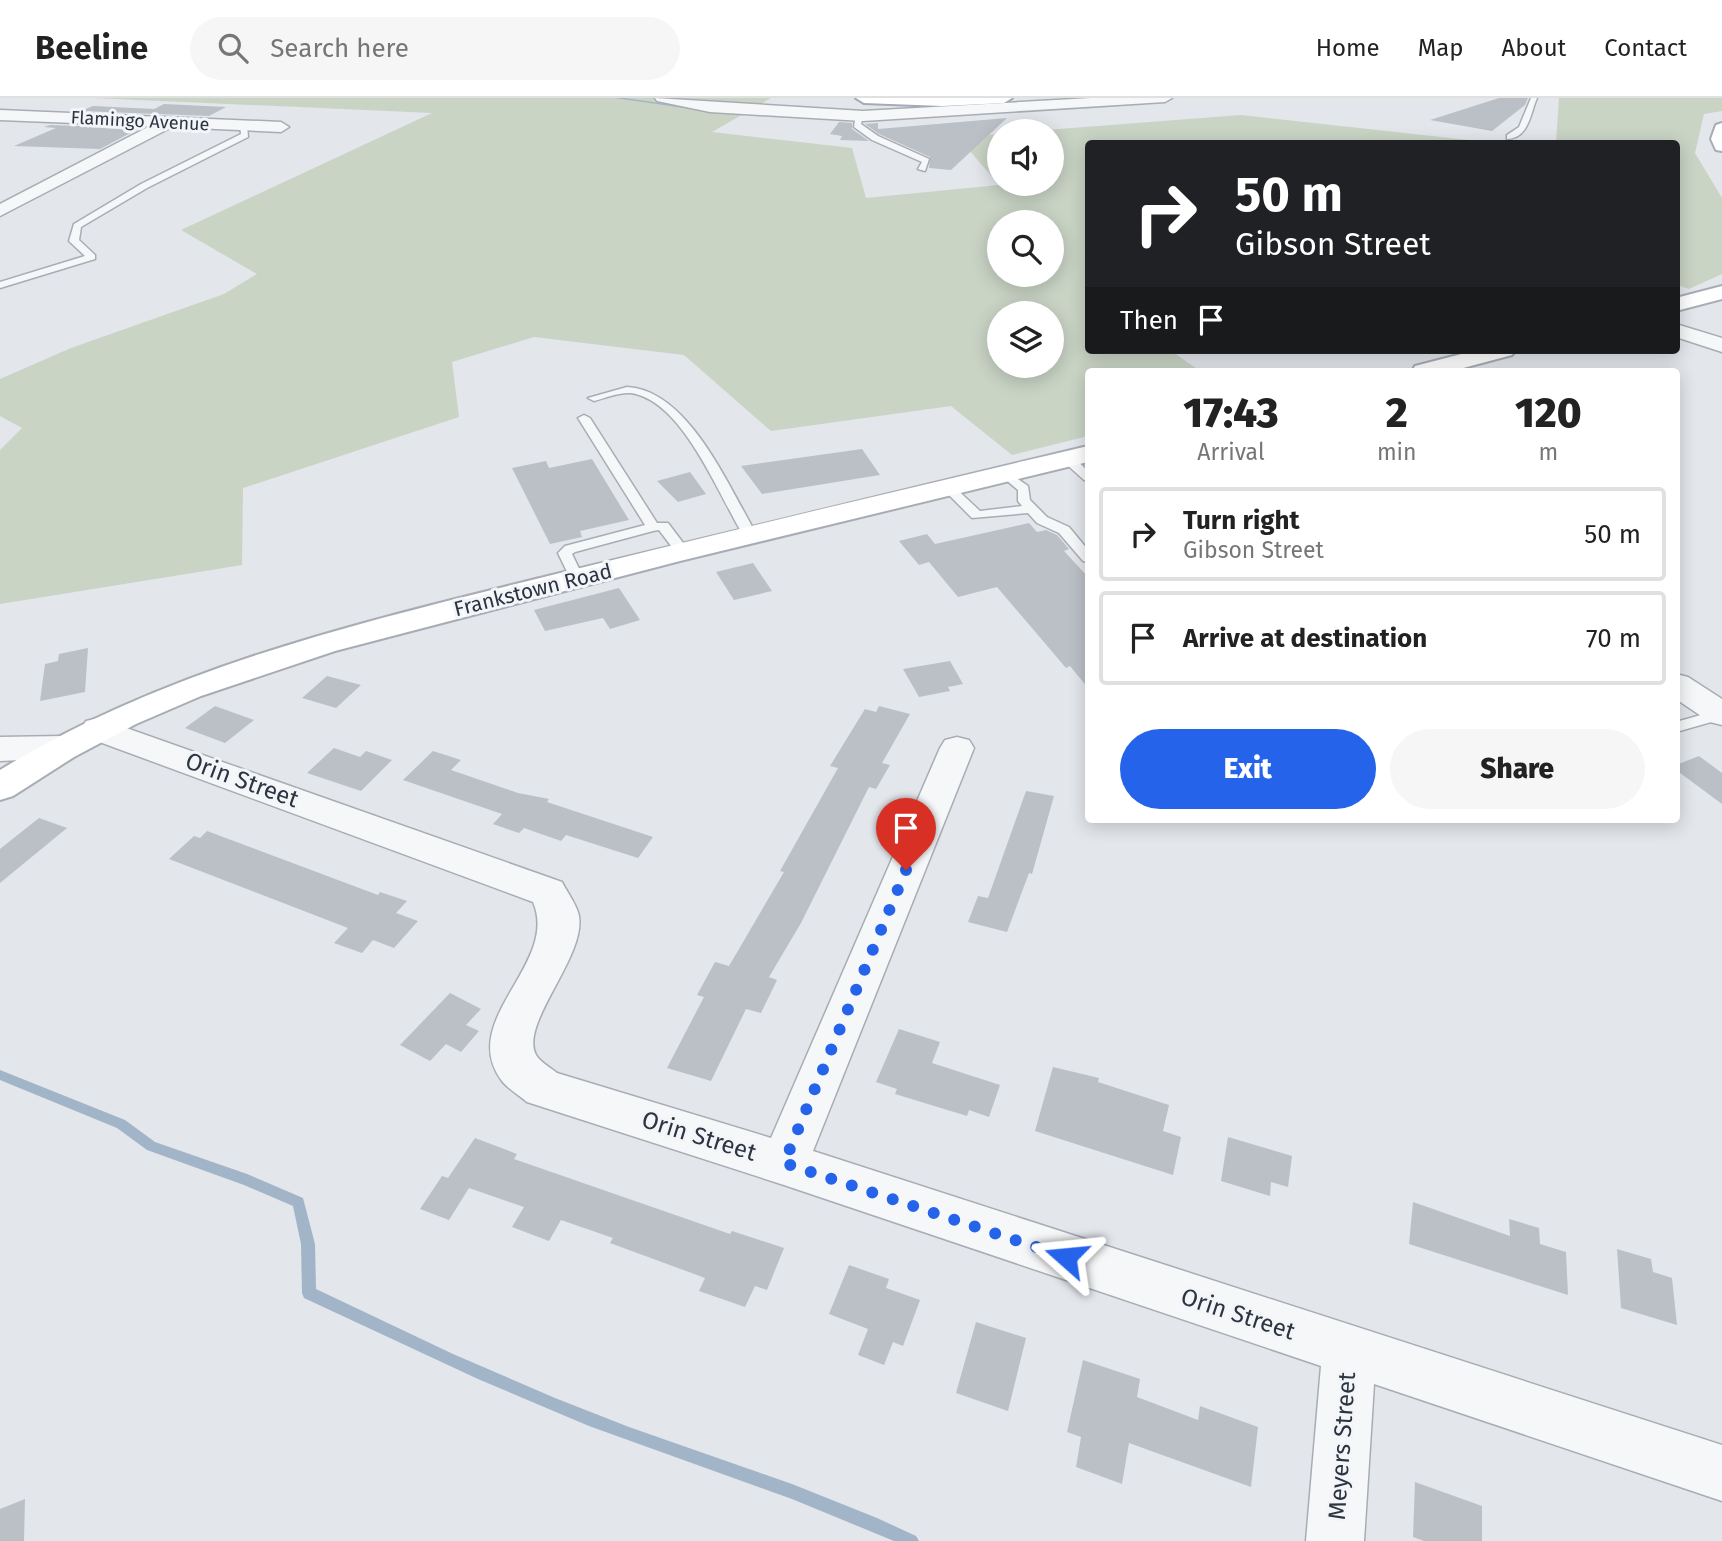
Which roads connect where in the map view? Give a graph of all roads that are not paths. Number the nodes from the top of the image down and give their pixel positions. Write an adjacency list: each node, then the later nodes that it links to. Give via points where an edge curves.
1 (662, 98): 7 (street, via 710,108)
2 (864, 98): 3 (main road)
3 (1004, 98)
4 (1165, 98): 7 (street)
5 (1534, 98): 14 (lane, via 1523,130)
6 (0, 116): 8 (street, Flamingo Avenue)
7 (859, 116): 16 (lane, via 857,125 866,134 926,161)
8 (42, 117): 9 (street, Flamingo Avenue); 13 (street)
9 (169, 123): 10 (street, Flamingo Avenue); 17 (street)
10 (243, 125): 11 (street, Flamingo Avenue); 18 (lane, via 245,135 77,226 74,241 92,257)
11 (281, 127)
12 (1722, 128): 15 (main road)
13 (10, 134)
14 (1510, 137)
15 (1722, 146)
16 (922, 169)
17 (0, 211)
18 (0, 285)
19 (1722, 292): 20 (main road)
20 (1680, 304)
21 (1680, 331): 22 (street)
22 (1722, 345)
23 (1489, 354): 24 (main road)
24 (1435, 368)
25 (594, 398): 32 (lane, via 631,390 672,410 690,432)
26 (584, 418): 31 (lane)
27 (1082, 463): 28 (main road, Frankstown Road)
28 (1005, 474): 29 (main road, Frankstown Road); 30 (lane, via 1024,489 1024,501)
29 (947, 487): 30 (lane, via 977,515); 32 (main road, Frankstown Road)
30 (1031, 509): 34 (lane, via 1064,530)
31 (653, 527): 33 (lane, via 663,526); 35 (lane, via 570,549 565,553)
32 (750, 535): 33 (main road, Frankstown Road)
33 (683, 552): 35 (main road, Frankstown Road)
34 (1085, 554)
35 (577, 579): 39 (main road, Frankstown Road, via 315,645 165,696)
36 (1680, 687): 37 (street)
37 (1722, 714): 38 (lane)
38 (1680, 725)
39 (81, 738): 41 (street); 42 (main road, Frankstown Road); 43 (street, Orin Street, via 548,892 559,912 560,928 510,1045 524,1078 543,1088)
40 (957, 748): 43 (street)
41 (0, 749)
42 (0, 787)
43 (784, 1163): 44 (street, Orin Street)
44 (1349, 1351): 45 (street, Orin Street); 46 (street, Meyers Street)
45 (1722, 1473)
46 (1335, 1541)

